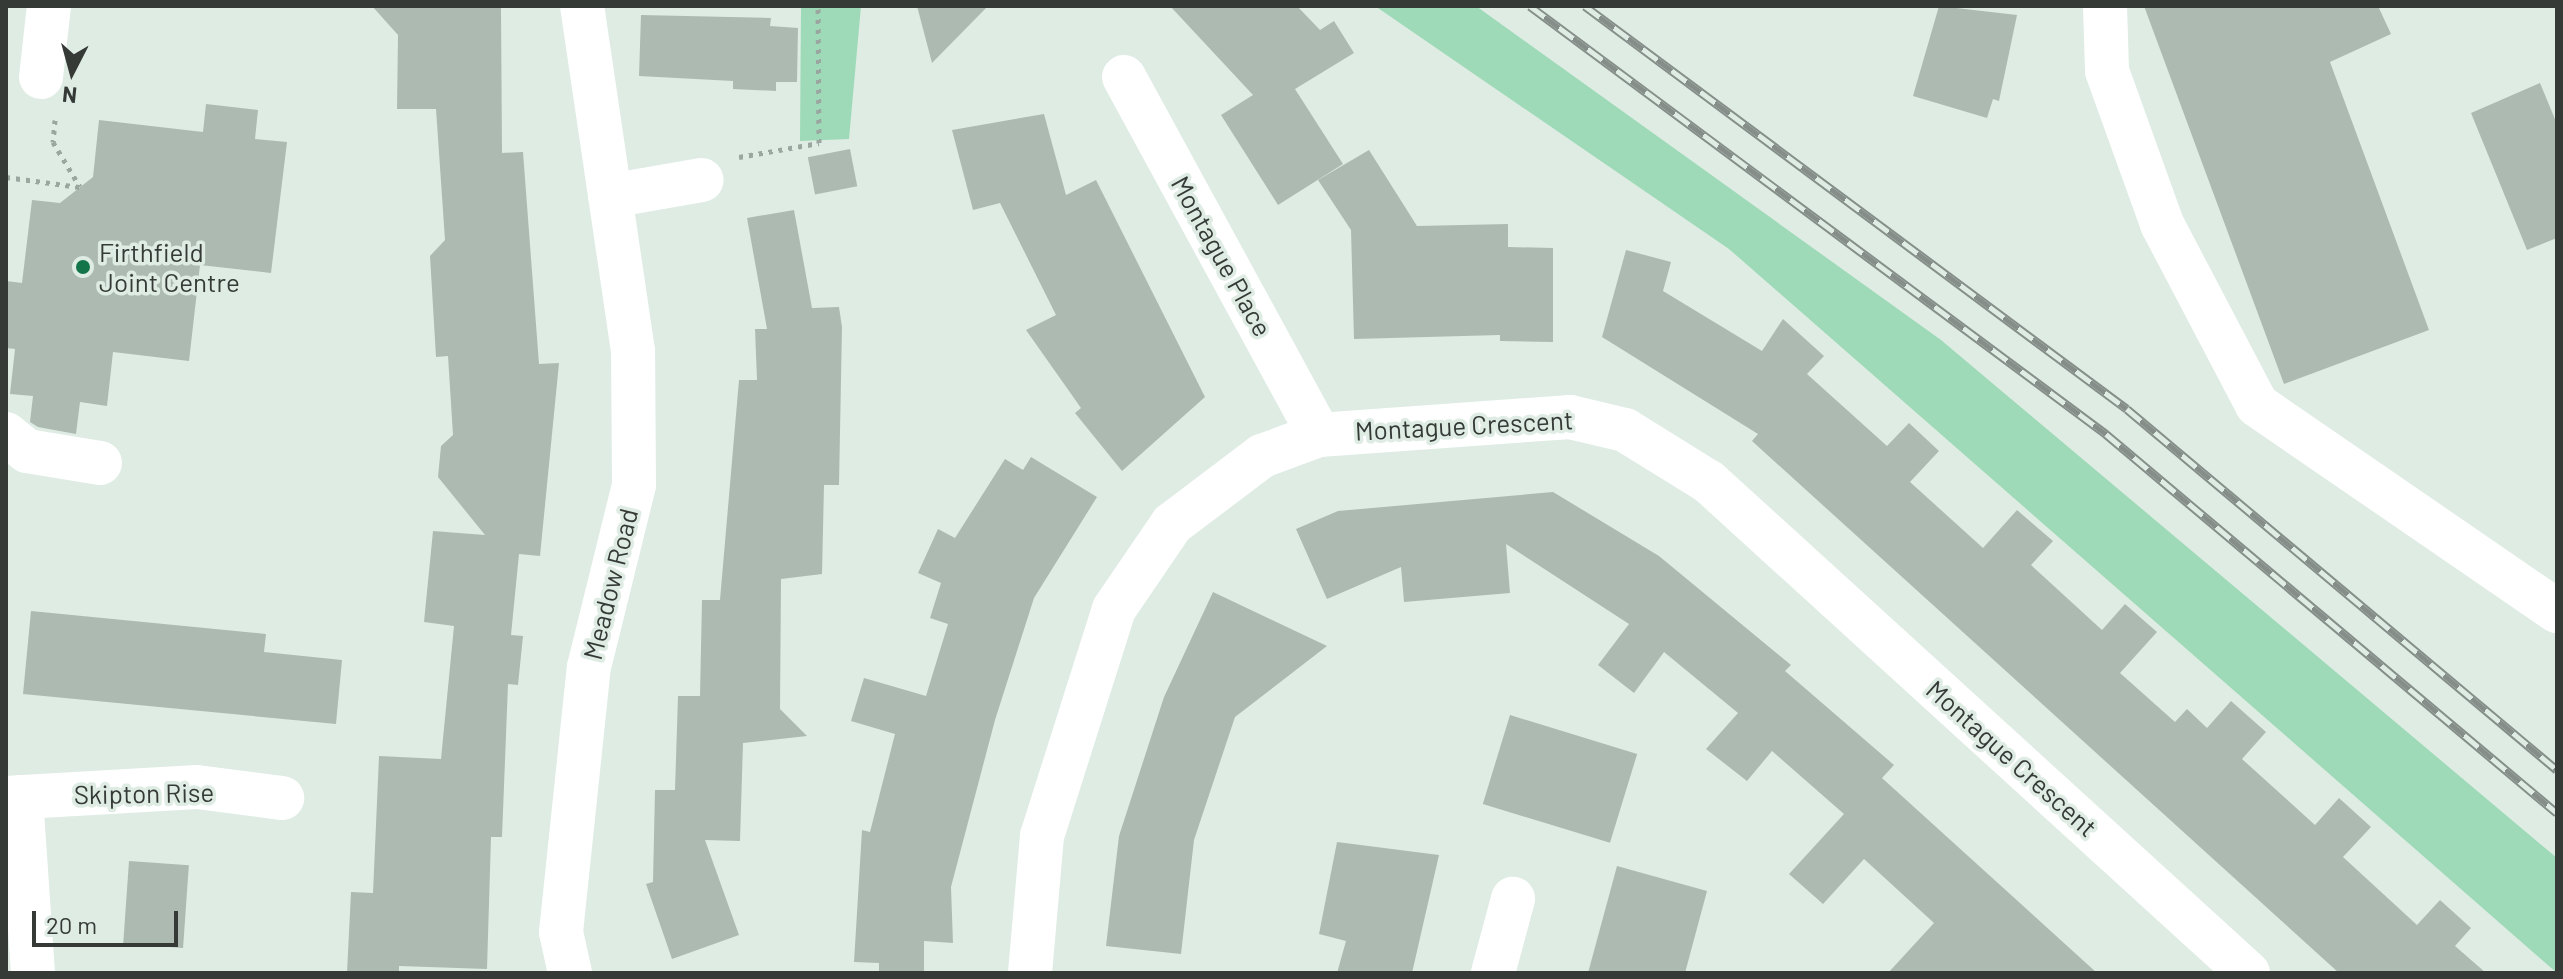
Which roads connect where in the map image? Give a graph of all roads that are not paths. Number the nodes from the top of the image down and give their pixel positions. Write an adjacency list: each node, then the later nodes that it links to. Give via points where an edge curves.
1 (49, 6): 4 (street)
2 (582, 6): 7 (street, Meadow Road)
3 (2105, 6): 11 (street, via 2107,71 2162,224 2257,405)
4 (41, 77)
5 (1124, 77): 9 (street, Montague Place)
6 (702, 180): 7 (street)
7 (610, 196): 16 (street, Meadow Road, via 633,351 634,485 589,667 561,932)
8 (6, 434): 10 (street, via 27,451)
9 (1319, 435): 17 (street, Montague Crescent, via 1262,456 1197,500 1130,578 1042,836); 19 (street, Montague Crescent, via 1570,417 1625,430 1668,454 1709,482)
10 (100, 463)
11 (2557, 611)
12 (13, 798): 13 (street, Skipton Rise, via 197,787); 15 (street)
13 (282, 798)
14 (1513, 899): 18 (street)
15 (33, 973)
16 (570, 973)
17 (1030, 973)
18 (1493, 973)
19 (2248, 973)

